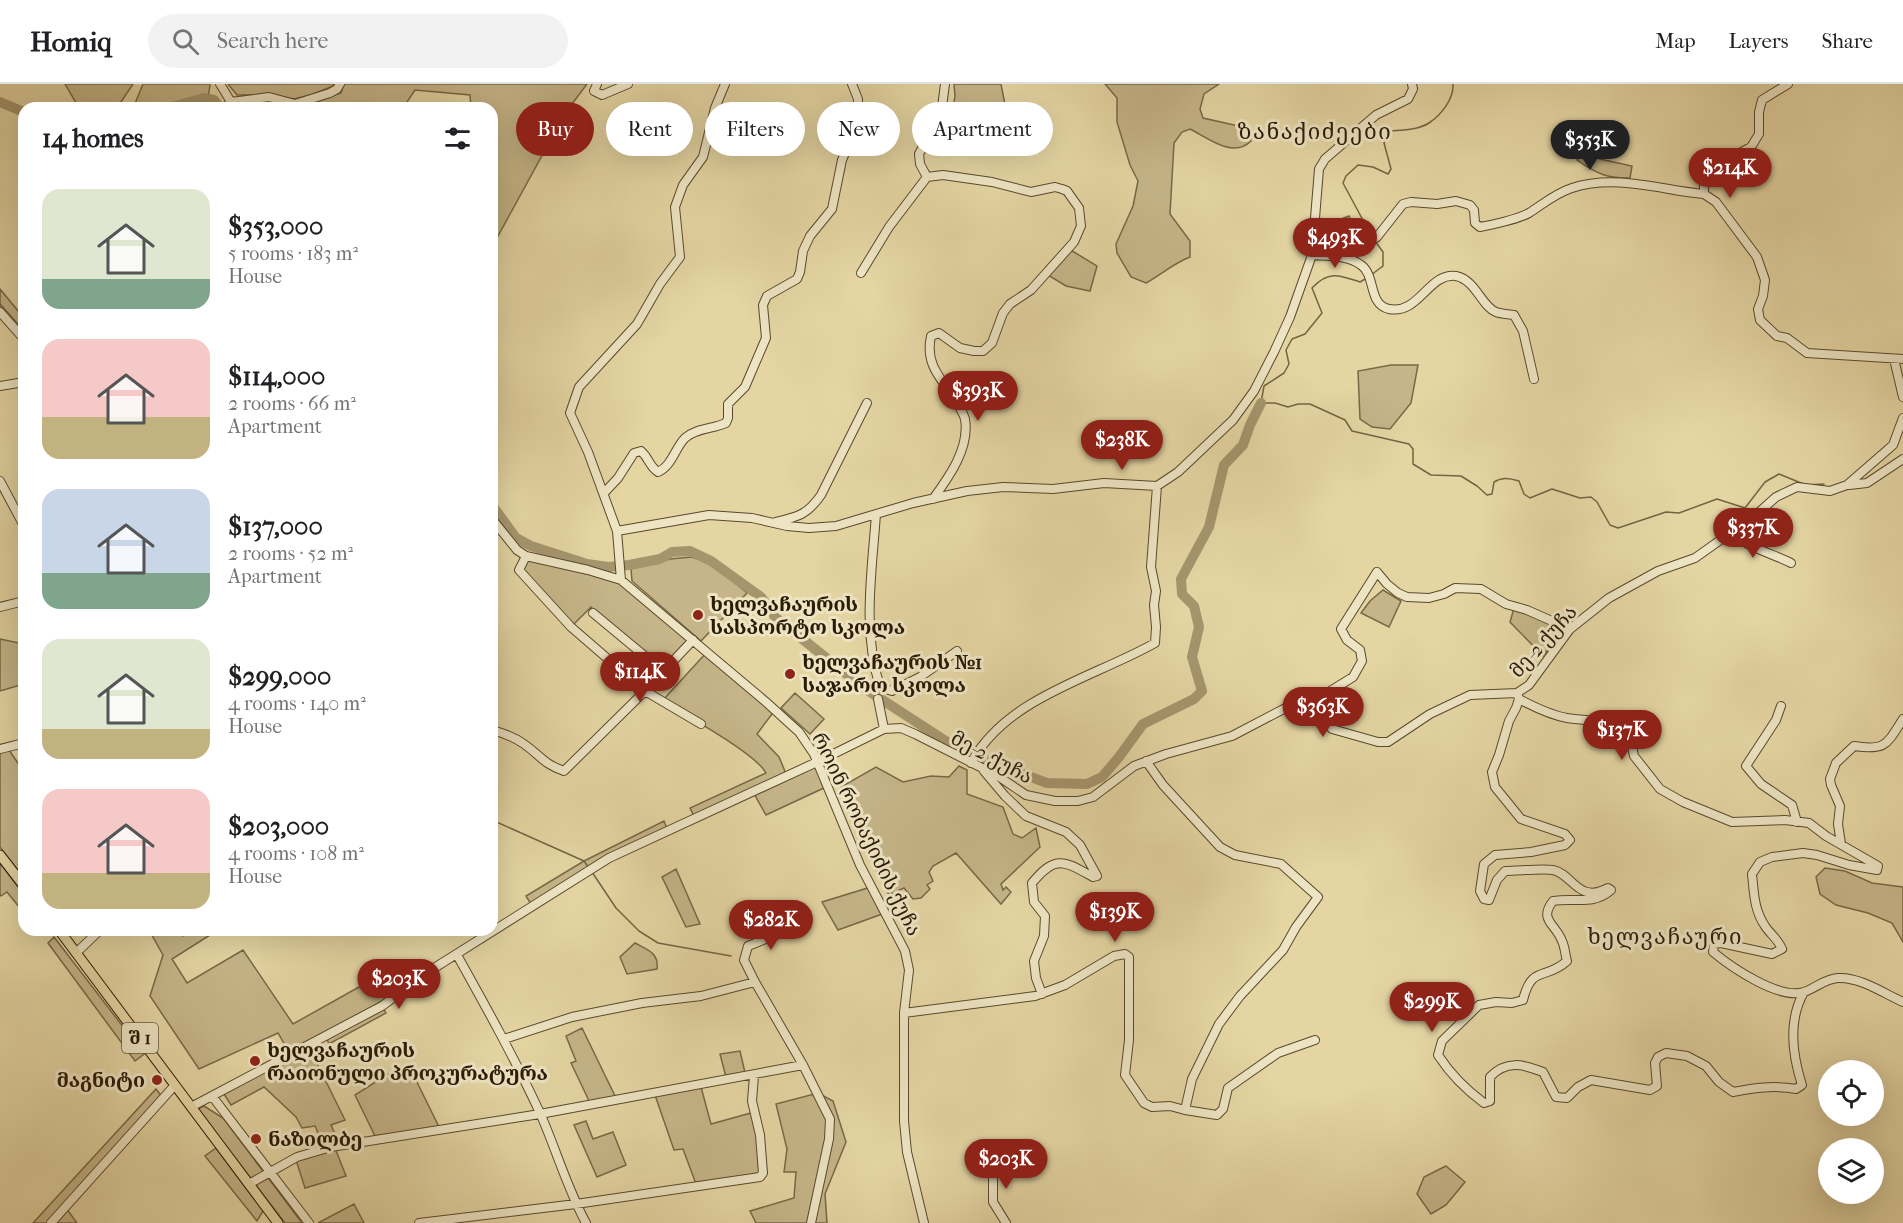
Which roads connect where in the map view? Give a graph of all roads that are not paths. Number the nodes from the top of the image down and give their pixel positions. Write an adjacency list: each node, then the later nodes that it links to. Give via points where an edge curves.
1 (220, 84): 10 (street)
2 (340, 84): 13 (street)
3 (597, 84): 4 (street, via 594,91 602,95)
4 (628, 84)
5 (725, 84): 33 (street, via 703,157 683,185 675,207 680,257 637,324 579,387 570,413)
6 (852, 84): 33 (street, via 858,99 858,122 842,160 832,209 810,236 797,279 767,296 763,305 766,338 745,387 728,404 726,423 697,430 685,438 664,470 658,472 650,467 641,451 634,453)
7 (945, 84): 14 (street, via 938,121 919,154)
8 (1412, 84): 16 (street, via 1408,99 1376,116 1324,159 1319,168)
9 (1788, 84): 15 (street, via 1762,100 1759,134 1751,147 1714,167 1704,177)
10 (227, 102)
11 (243, 102): 12 (street, via 269,97)
12 (285, 102)
13 (308, 102)
14 (927, 177): 18 (street, via 889,226); 34 (street, via 944,175 993,182 1030,192 1062,189 1079,208 1082,226 1074,242 1031,290 1010,304 992,343 983,351 960,348 939,333 931,336 929,358 965,418 964,437 954,468)
15 (1704, 194): 17 (street, via 1622,182 1594,184 1549,198 1527,214 1480,226 1475,223 1470,205 1456,201 1411,202 1403,204 1377,237); 21 (street, via 1716,202 1756,257 1765,280 1758,309 1760,320 1777,336 1787,338 1807,353)
16 (1312, 255): 17 (street); 32 (street, via 1290,317 1254,391 1215,438)
17 (1345, 258): 23 (street, via 1362,265 1376,300 1389,309 1404,309 1441,279 1455,276 1470,283 1495,312 1514,315 1523,331)
18 (861, 273)
19 (0, 312): 20 (street)
20 (18, 332)
21 (1894, 359): 22 (street); 26 (street)
22 (1903, 359)
23 (1534, 380)
24 (18, 383): 25 (street)
25 (0, 386)
26 (1903, 397)
27 (867, 403): 37 (street, via 813,507 799,516)
28 (1903, 418): 31 (street, via 1893,445)
29 (1903, 459): 31 (street, მე-2 ქუჩა, via 1867,483)
30 (0, 481): 36 (street)
31 (1847, 485): 40 (street, მე-2 ქუჩა, via 1830,491 1797,488 1776,496)
32 (1157, 486): 34 (street, via 1104,483 1053,489 1003,487); 62 (street, via 1151,567 1156,591 1155,643 1033,703 1000,725)
33 (604, 493): 39 (street)
34 (933, 499): 35 (street)
35 (876, 514): 37 (street, via 837,526 809,528); 49 (street, via 868,610 873,665 880,687 892,691)
36 (18, 515)
37 (774, 522): 39 (street, via 709,515)
38 (498, 526): 41 (street)
39 (617, 531): 43 (street)
40 (1731, 532): 42 (street, via 1741,542); 47 (street, მე-2 ქუჩა, via 1695,558 1636,582)
41 (526, 556): 43 (street, როინ რობაქიძის ქუჩა); 51 (street, via 519,570 571,627)
42 (1791, 563)
43 (621, 576): 48 (street, როინ რობაქიძის ქუჩა)
44 (18, 603): 45 (street)
45 (0, 607)
46 (593, 613): 50 (street)
47 (1570, 629): 52 (street, მე-2 ქუჩა); 54 (street, via 1506,604 1481,589 1455,588 1429,598 1407,597 1377,572 1341,629 1360,650 1362,661 1353,677)
48 (693, 640): 50 (street); 64 (street, როინ რობაქიძის ქუჩა, via 799,732)
49 (957, 651)
50 (664, 672): 51 (street)
51 (645, 692): 57 (street); 59 (street, via 564,771 547,765 512,736)
52 (1518, 696): 54 (street, მე-2 ქუჩა, via 1470,695 1430,714 1388,742 1332,729); 66 (street, via 1536,709 1623,727 1634,756 1660,789 1695,808 1732,822); 78 (street, via 1492,772 1496,788 1521,819 1565,834 1570,840 1565,845 1531,852 1495,855 1484,864 1480,891 1489,900 1505,871 1546,869 1557,870 1575,886 1590,892 1611,890 1592,900 1553,901 1547,918 1562,940 1567,961 1527,983 1523,1000 1479,1005 1442,1041 1438,1055 1463,1087 1484,1103 1490,1101 1490,1077 1499,1068 1510,1065 1543,1072 1556,1097 1567,1098 1591,1080 1650,1090 1657,1086 1655,1063 1666,1053 1688,1056 1706,1066 1733,1092 1767,1086 1796,1089 1802,1085 1793,1047 1796,1006)
53 (878, 699): 58 (street)
54 (1311, 703): 63 (street, მე-2 ქუჩა, via 1297,702 1232,736)
55 (1781, 706): 66 (street, via 1746,766 1761,784 1791,805)
56 (1903, 718): 67 (street, via 1889,741 1873,749 1854,746 1836,763 1830,779 1840,806)
57 (700, 724)
58 (884, 729): 62 (street, მე-2 ქუჩა, via 901,728); 64 (street)
59 (498, 732)
60 (18, 744): 61 (street)
61 (0, 748)
62 (972, 761): 65 (street, მე-2 ქუჩა)
63 (1146, 761): 65 (street, მე-2 ქუჩა, via 1121,774 1093,797 1078,801 1026,795); 89 (street, via 1220,847 1235,855 1281,864 1318,897 1283,950 1219,1024 1192,1079)
64 (817, 762): 71 (street, via 609,858); 81 (street, როინ რობაქიძის ქუჩა, via 860,865 905,951 909,970)
65 (981, 768): 79 (street, via 1026,816 1066,832 1080,845 1097,876 1065,862 1055,862 1032,883 1034,902 1045,916 1044,936 1034,961)
66 (1797, 822): 67 (street, via 1809,823)
67 (1840, 844): 78 (street, via 1878,866 1877,870 1803,853 1772,857 1760,862 1752,874 1756,911 1782,949 1772,954 1714,944 1713,952 1759,983 1791,993)
68 (0, 855): 69 (main road)
69 (18, 878)
70 (798, 926): 77 (street, via 748,946 744,960)
71 (498, 928)
72 (63, 936): 75 (main road, შ 1)
73 (93, 936): 75 (street)
74 (486, 936): 76 (street)
75 (76, 953): 86 (main road, შ 1)
76 (457, 955): 82 (street); 87 (street, via 382,1006)
77 (755, 981): 82 (street, via 701,996 572,1017); 84 (street)
78 (1804, 992): 80 (street, via 1820,982 1838,978 1857,980)
79 (1042, 994): 81 (street); 89 (street, via 1114,956 1129,957 1125,1075 1144,1103)
80 (1903, 1002)
81 (904, 1013): 101 (street, როინ რობაქიძის ქუჩა, via 904,1121 907,1152)
82 (504, 1039): 90 (street)
83 (1315, 1040): 89 (street, via 1278,1053 1228,1088 1223,1109 1217,1114)
84 (803, 1065): 85 (street); 100 (street, via 830,1119)
85 (754, 1076): 90 (street); 94 (street, via 752,1101 763,1175)
86 (175, 1085): 88 (main road, შ 1); 95 (street)
87 (212, 1096): 88 (street); 92 (street)
88 (191, 1107): 93 (main road, შ 1)
89 (1185, 1110)
90 (540, 1114): 92 (street, via 331,1147 297,1157); 94 (street)
91 (998, 1156): 102 (street, via 993,1166 993,1202)
92 (269, 1172): 93 (street); 97 (street)
93 (249, 1184): 96 (main road, შ 1)
94 (576, 1204): 98 (street); 99 (street)
95 (51, 1223)
96 (278, 1223)
97 (309, 1223)
98 (419, 1223)
99 (586, 1223)
100 (811, 1223)
101 (924, 1223)
102 (1006, 1223)

